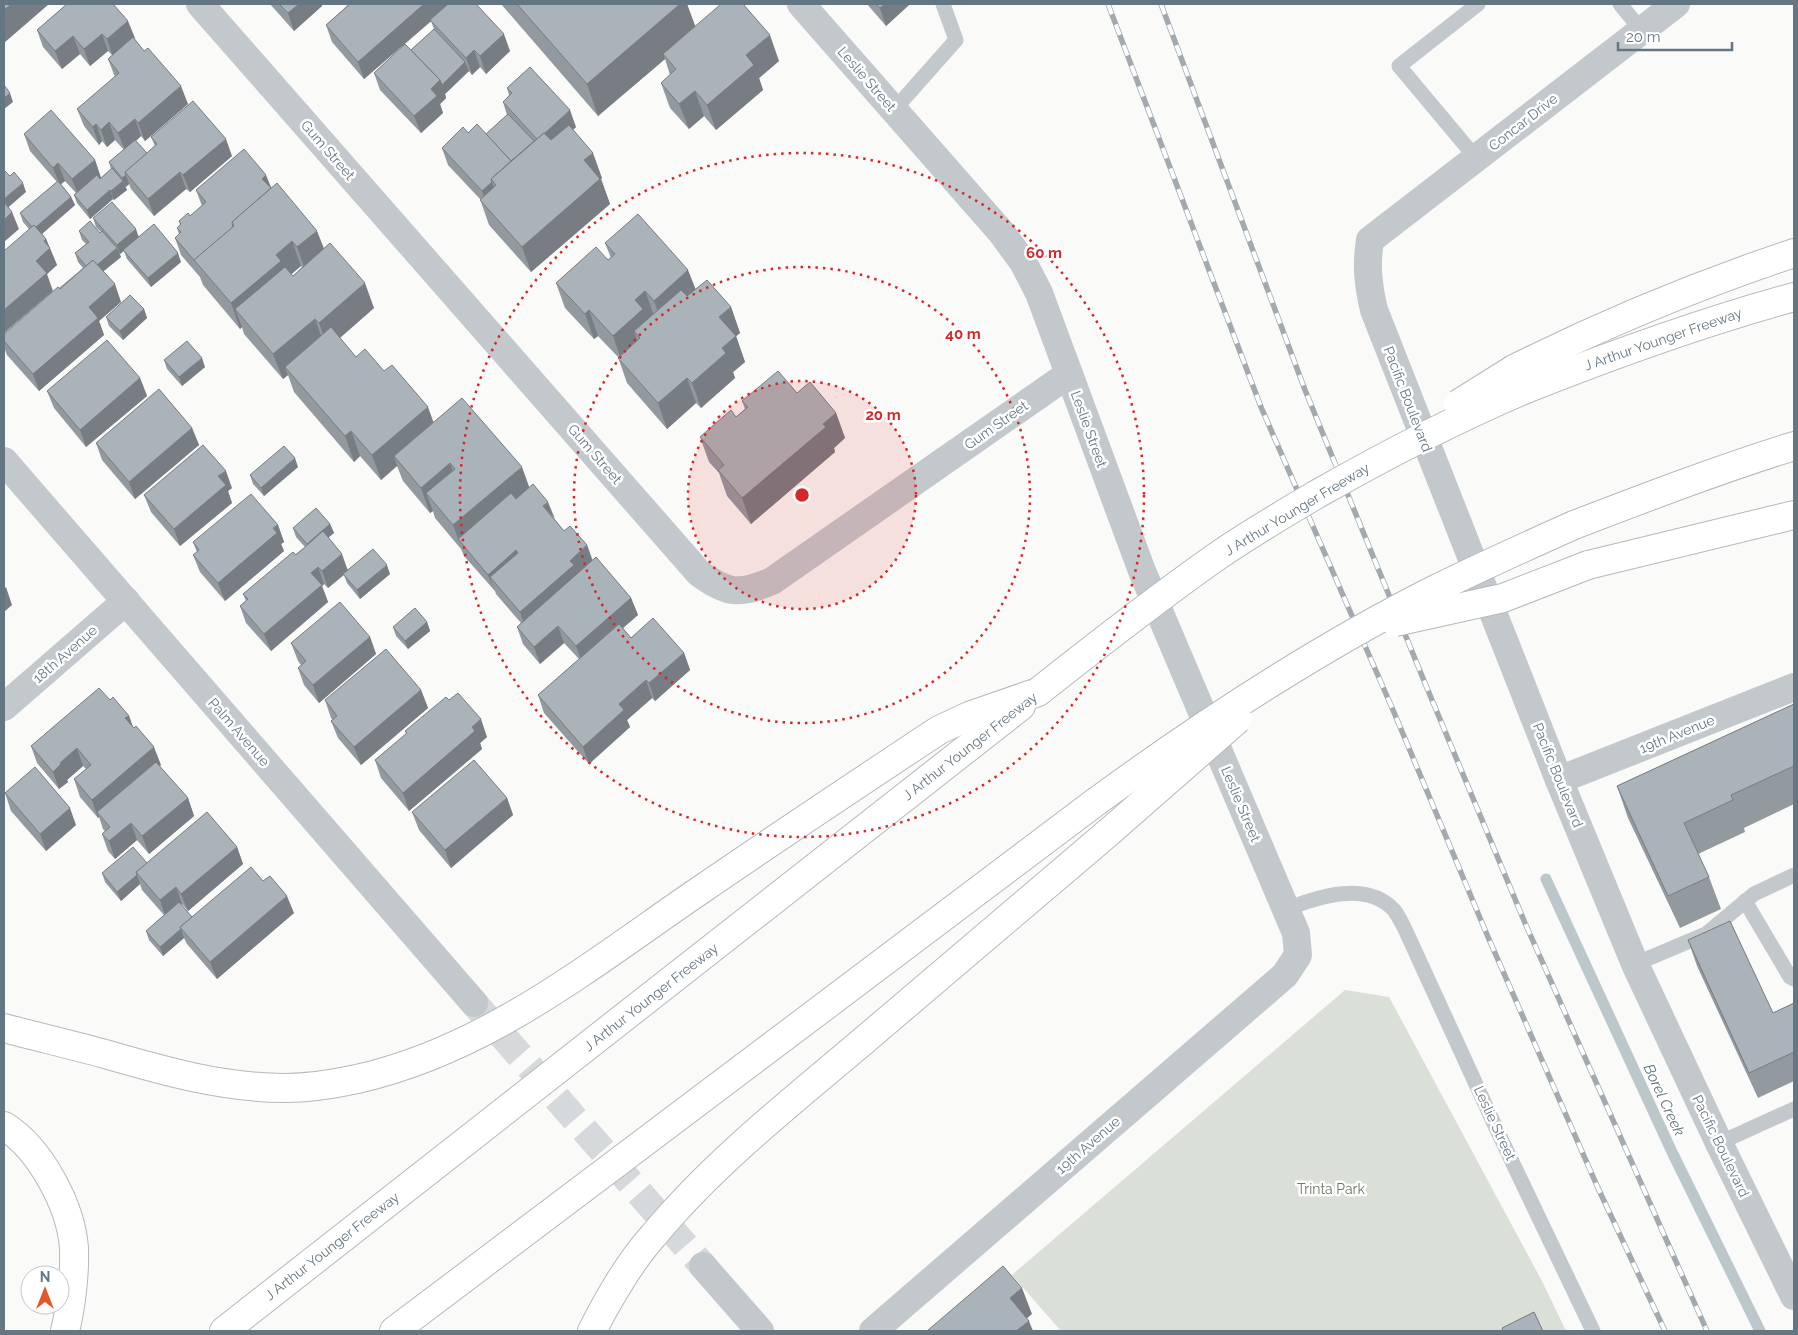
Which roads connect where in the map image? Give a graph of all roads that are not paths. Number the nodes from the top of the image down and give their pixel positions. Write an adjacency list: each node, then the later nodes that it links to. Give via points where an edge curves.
1 (200, 4): 13 (street, Gum Street, via 699,573 717,586 734,591 753,589 772,581)
2 (801, 4): 8 (street, Leslie Street)
3 (943, 4): 8 (lane, via 956,40)
4 (1478, 4): 9 (lane, via 1399,66)
5 (1620, 4): 7 (lane)
6 (1676, 4): 7 (street, Concar Drive)
7 (1642, 31): 9 (street, Concar Drive)
8 (894, 110): 13 (street, Leslie Street, via 1001,232 1023,262 1039,293)
9 (1476, 158): 10 (street, Concar Drive)
10 (1370, 240): 24 (street, Pacific Boulevard, via 1368,283 1374,310)
11 (1794, 253): 14 (highway, via 1570,341)
12 (1794, 297): 14 (highway, J Arthur Younger Freeway, via 1589,364)
13 (1069, 374): 27 (street, Leslie Street, via 1142,571)
14 (1520, 379): 22 (highway, J Arthur Younger Freeway, bridge, via 1440,428 1290,510 1217,556)
15 (1794, 446): 19 (highway, bridge, via 1664,490 1574,526 1433,591)
16 (4, 461): 18 (street, Palm Avenue)
17 (1794, 514): 19 (highway, bridge, via 1588,565 1504,598)
18 (126, 601): 23 (street, 18th Avenue); 31 (street, Palm Avenue)
19 (1362, 630): 20 (highway, bridge)
20 (1289, 672): 40 (highway, bridge, via 1218,715 1097,801); 41 (highway, bridge, via 1208,747 711,1173 652,1236 607,1302)
21 (1794, 687): 24 (street, 19th Avenue)
22 (1038, 692): 32 (highway, via 939,730 504,1022 445,1051 382,1073 330,1085 285,1088 232,1085 172,1073); 39 (highway, J Arthur Younger Freeway)
23 (4, 707)
24 (1559, 780): 29 (street, Pacific Boulevard)
25 (1794, 875): 26 (lane)
26 (1745, 901): 29 (lane, via 1706,934); 30 (lane)
27 (1286, 909): 28 (street, Leslie Street, via 1296,933); 44 (lane, Leslie Street, via 1333,894 1360,894 1379,900 1394,910)
28 (1298, 955): 43 (street, 19th Avenue, via 1285,975)
29 (1635, 964): 35 (street, Pacific Boulevard)
30 (1794, 979)
31 (474, 1003)
32 (4, 1028)
33 (1794, 1109): 35 (lane)
34 (4, 1126): 38 (highway, via 34,1154 51,1178 66,1212 74,1247)
35 (1719, 1144): 37 (street, Pacific Boulevard)
36 (703, 1266): 42 (street)
37 (1794, 1296)
38 (65, 1331)
39 (224, 1331)
40 (394, 1331)
41 (592, 1331)
42 (760, 1331)
43 (873, 1331)
44 (1594, 1331)

